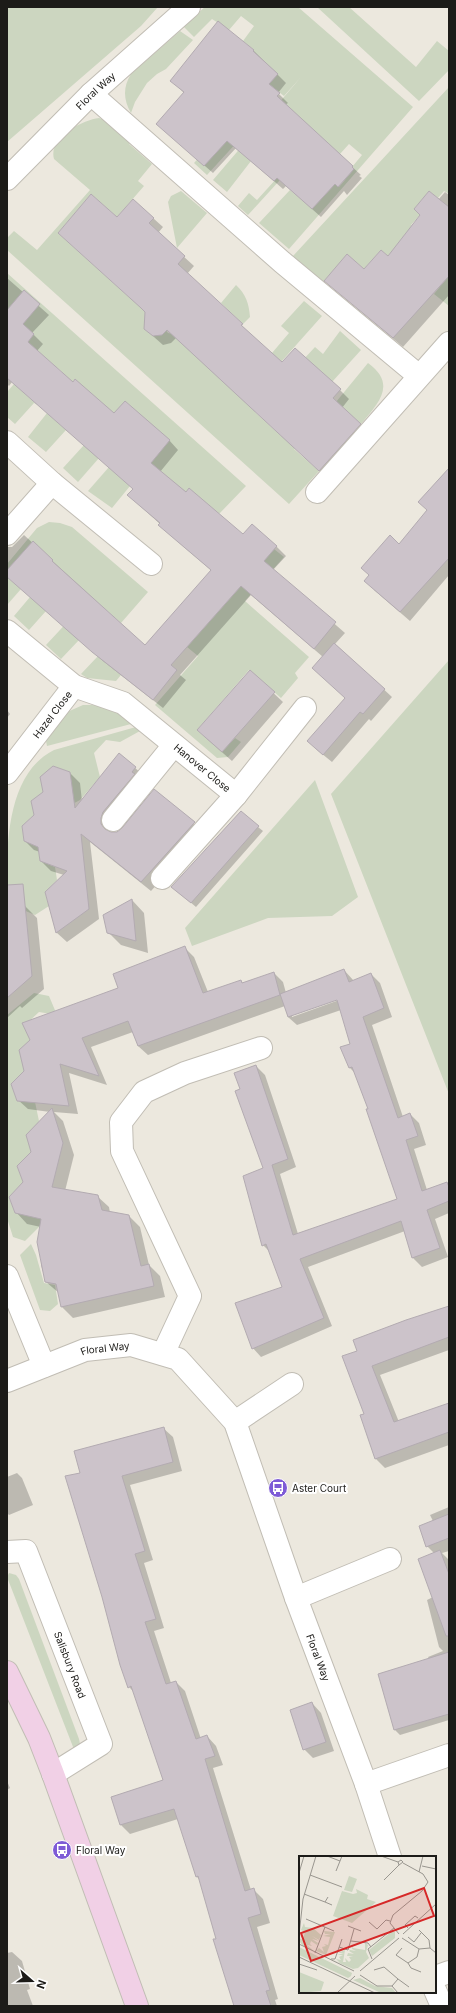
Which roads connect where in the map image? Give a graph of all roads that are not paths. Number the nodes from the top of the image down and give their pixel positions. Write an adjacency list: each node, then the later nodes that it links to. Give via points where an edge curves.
1 (189, 7): 2 (street, Floral Way)
2 (92, 94): 3 (street, Floral Way); 5 (street, via 282,262)
3 (7, 179)
4 (449, 343): 5 (street)
5 (419, 376): 8 (street)
6 (7, 442): 7 (street)
7 (52, 483): 9 (street); 10 (street)
8 (317, 492)
9 (7, 534)
10 (151, 564)
11 (7, 631): 12 (street, Hazel Close)
12 (74, 686): 14 (street, Hanover Close, via 123,703); 15 (street, Hazel Close)
13 (305, 708): 16 (street, Hanover Close)
14 (174, 744): 16 (street, Hanover Close); 17 (street)
15 (7, 773)
16 (236, 795): 18 (street)
17 (113, 820)
18 (162, 878)
19 (262, 1048): 21 (street, via 185,1073 144,1092 121,1122 122,1151 190,1296)
20 (7, 1276): 22 (street)
21 (163, 1354): 22 (street, Floral Way, via 131,1345 85,1350); 25 (street, Floral Way, via 178,1359)
22 (44, 1366): 23 (street, Floral Way)
23 (7, 1381)
24 (292, 1384): 25 (street)
25 (235, 1422): 28 (street, Floral Way)
26 (7, 1552): 31 (street, Salisbury Road, via 26,1551 101,1744)
27 (390, 1559): 28 (street)
28 (296, 1598): 32 (street, Floral Way)
29 (7, 1672): 31 (street)
30 (449, 1755): 32 (street)
31 (52, 1774): 37 (street)
32 (366, 1784): 33 (street, Floral Way)
33 (390, 1856)
34 (449, 1972): 35 (street)
35 (436, 1977)
36 (436, 1992): 38 (street)
37 (137, 2006)
38 (442, 2006)

